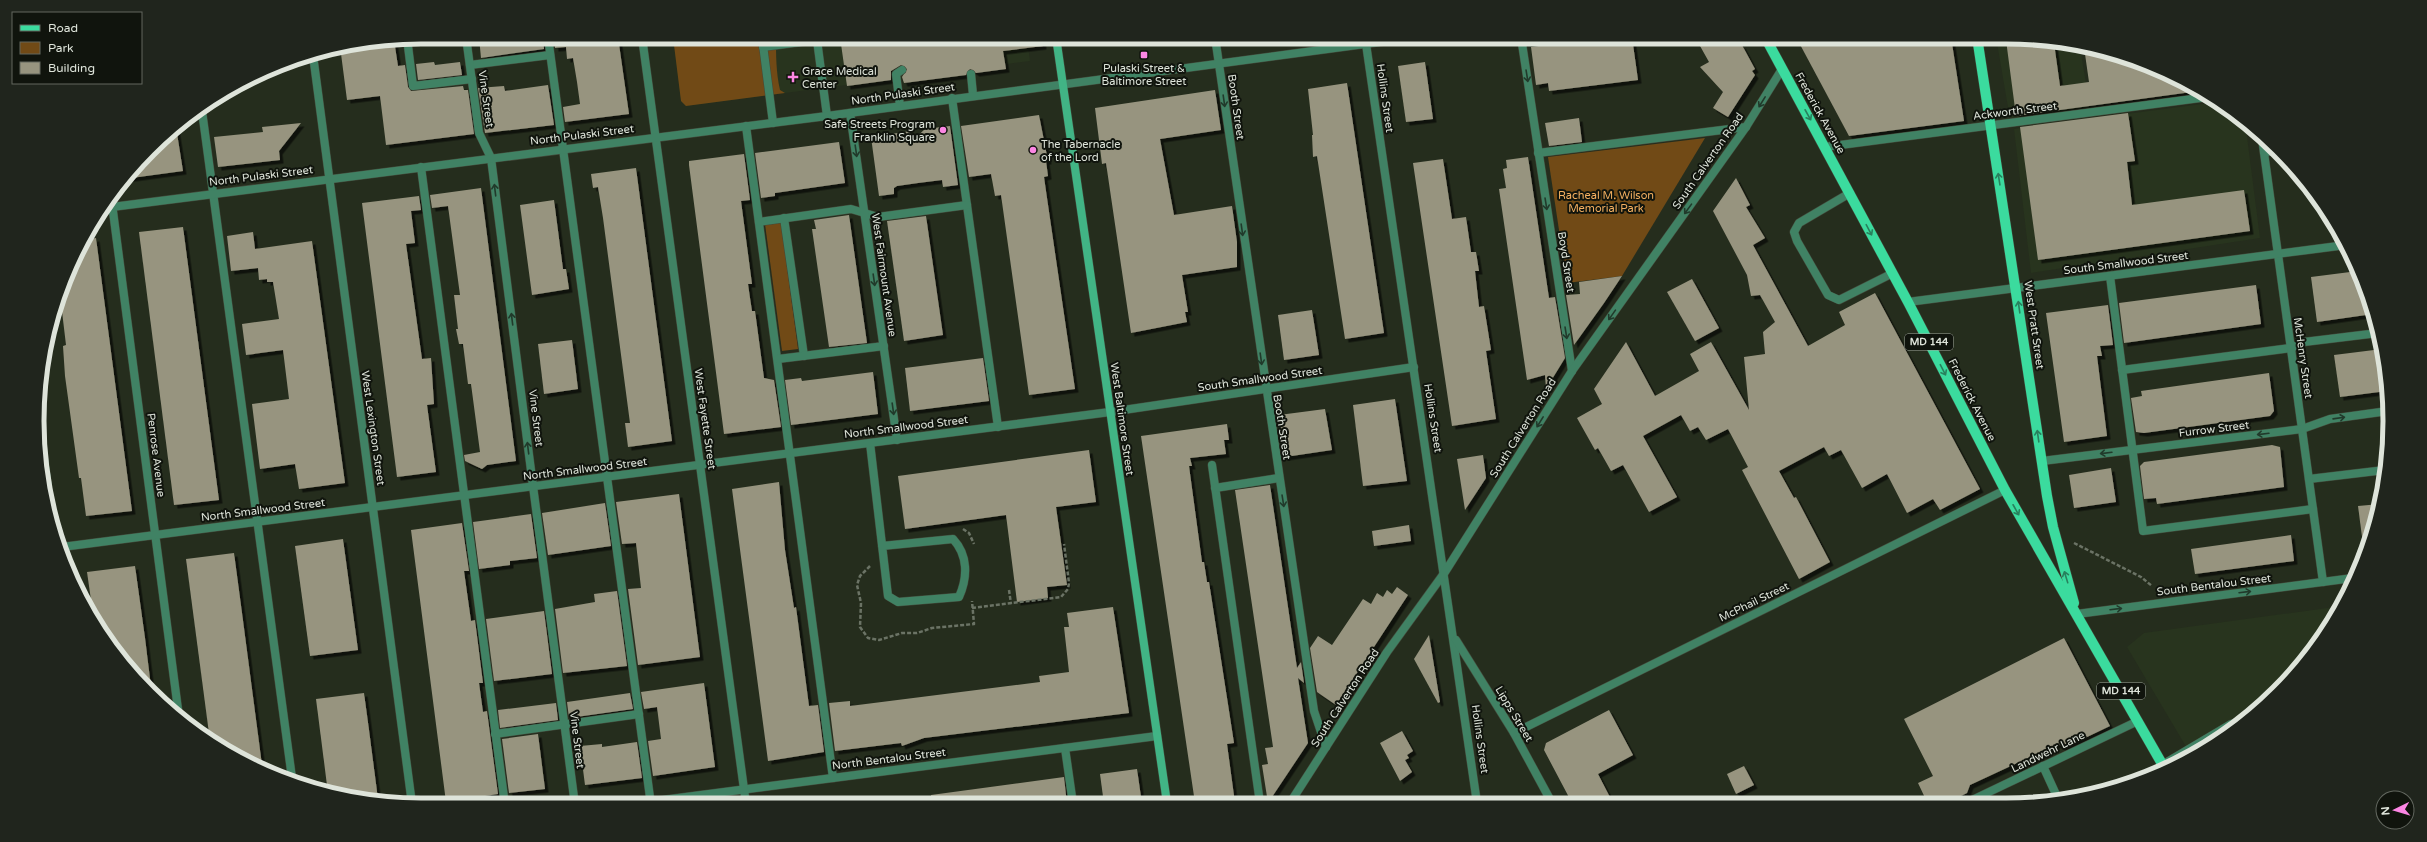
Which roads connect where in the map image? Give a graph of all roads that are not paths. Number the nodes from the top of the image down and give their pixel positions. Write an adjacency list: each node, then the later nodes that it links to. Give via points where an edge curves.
1 (467, 44): 19 (street, Vine Street)
2 (549, 44): 16 (street)
3 (643, 44): 36 (street, West Fayette Street)
4 (763, 44): 15 (street)
5 (787, 44): 15 (street)
6 (818, 44): 31 (street)
7 (1057, 44): 24 (main road, West Baltimore Street)
8 (1216, 44): 18 (street, Booth Street)
9 (1340, 44): 18 (street, North Pulaski Street)
10 (1366, 44): 65 (street, Hollins Street)
11 (1522, 44): 42 (street, Boyd Street, one-way to 42)
12 (1769, 44): 20 (main road, Frederick Avenue / MD 144)
13 (1978, 44): 33 (main road, West Pratt Street / MD 144)
14 (408, 45): 23 (street, via 413,86)
15 (764, 47): 32 (street)
16 (550, 55): 19 (street); 39 (street)
17 (314, 60): 45 (street, West Lexington Street)
18 (1219, 63): 24 (street, North Pulaski Street); 68 (street, Booth Street, one-way to 68)
19 (470, 65): 23 (street, Vine Street)
20 (1782, 69): 35 (street, South Calverton Road, one-way to 35); 38 (main road, Frederick Avenue / MD 144, one-way to 38)
21 (902, 70): 28 (street, via 896,74)
22 (971, 74): 25 (street)
23 (472, 79): 43 (street, Vine Street, via 479,133)
24 (1063, 84): 25 (street, North Pulaski Street); 69 (main road, West Baltimore Street)
25 (974, 95): 26 (street, North Pulaski Street)
26 (952, 98): 28 (street, North Pulaski Street); 48 (street)
27 (2199, 98): 33 (street, Ackworth Street)
28 (900, 106): 29 (street, North Pulaski Street)
29 (850, 113): 31 (street, North Pulaski Street); 51 (street, West Fairmount Avenue, one-way to 51)
30 (202, 114): 46 (street)
31 (827, 116): 32 (street, North Pulaski Street)
32 (773, 123): 34 (street, North Pulaski Street)
33 (1990, 125): 38 (street, Ackworth Street); 58 (main road, West Pratt Street / MD 144, one-way to 33)
34 (746, 126): 36 (street, North Pulaski Street); 53 (street)
35 (1746, 127): 42 (street); 67 (street, South Calverton Road, one-way to 67)
36 (655, 136): 39 (street, North Pulaski Street); 78 (street, West Fayette Street)
37 (2263, 145): 41 (street, McHenry Street)
38 (1825, 147): 47 (main road, Frederick Avenue / MD 144)
39 (563, 148): 43 (street, North Pulaski Street); 81 (street)
40 (2270, 151): 41 (street)
41 (2264, 152): 55 (street, McHenry Street)
42 (1538, 153): 67 (street, Boyd Street, one-way to 67)
43 (491, 158): 44 (street, North Pulaski Street); 84 (street, Vine Street, one-way to 43)
44 (421, 167): 45 (street, North Pulaski Street); 87 (street)
45 (328, 179): 46 (street, North Pulaski Street); 88 (street, West Lexington Street)
46 (213, 193): 49 (street, North Pulaski Street); 90 (street)
47 (1850, 193): 56 (main road, Frederick Avenue / MD 144, one-way to 56); 56 (street, via 1799,223 1794,232 1797,240 1828,296 1833,299 1839,300)
48 (967, 205): 51 (street, via 878,218); 71 (street)
49 (112, 207)
50 (109, 211): 91 (street, Penrose Avenue)
51 (864, 213): 52 (street, via 851,209); 61 (street, West Fairmount Avenue, one-way to 61)
52 (784, 218): 53 (street); 63 (street)
53 (759, 222): 64 (street)
54 (2339, 246): 55 (street, South Smallwood Street)
55 (2278, 254): 57 (street, South Smallwood Street); 62 (street, McHenry Street)
56 (1893, 273): 59 (main road, Frederick Avenue / MD 144)
57 (2110, 276): 58 (street, South Smallwood Street); 66 (street)
58 (2016, 288): 59 (street, South Smallwood Street); 77 (main road, West Pratt Street / MD 144, one-way to 58)
59 (1908, 302): 86 (main road, Frederick Avenue / MD 144, one-way to 86)
60 (2373, 334): 62 (street, via 2304,342)
61 (884, 346): 63 (street); 73 (street, West Fairmount Avenue, one-way to 73)
62 (2291, 348): 66 (street); 72 (street, McHenry Street)
63 (804, 356): 64 (street)
64 (778, 358): 76 (street)
65 (1414, 367): 68 (street, South Smallwood Street); 94 (street, Hollins Street)
66 (2122, 370): 75 (street)
67 (1572, 371): 94 (street, South Calverton Road, one-way to 94)
68 (1265, 389): 69 (street, South Smallwood Street); 82 (street, Booth Street)
69 (1110, 412): 71 (street, North Smallwood Street); 105 (main road, West Baltimore Street)
70 (2383, 412): 72 (street, Furrow Street, one-way to 70, via 2330,419)
71 (998, 427): 73 (street, North Smallwood Street)
72 (2302, 429): 75 (street, Furrow Street, one-way to 75); 83 (street, McHenry Street)
73 (897, 440): 74 (street, North Smallwood Street)
74 (870, 443): 76 (street, North Smallwood Street); 93 (street)
75 (2133, 450): 77 (street, Furrow Street, one-way to 77); 89 (street, via 2143,531)
76 (790, 453): 78 (street, North Smallwood Street); 111 (street)
77 (2042, 461): 97 (main road, West Pratt Street / MD 144, one-way to 77, via 2053,527)
78 (700, 465): 81 (street, North Smallwood Street); 112 (street, West Fayette Street)
79 (1212, 465): 85 (street)
80 (2380, 471): 83 (street)
81 (607, 477): 84 (street, North Smallwood Street); 100 (street)
82 (1279, 478): 85 (street); 106 (street, Booth Street, one-way to 106, via 1314,711)
83 (2309, 479): 89 (street, McHenry Street)
84 (533, 486): 87 (street, North Smallwood Street); 102 (street, Vine Street)
85 (1215, 488): 122 (street)
86 (2005, 490): 97 (main road, Frederick Avenue / MD 144, one-way to 97); 103 (street, McPhail Street)
87 (464, 495): 88 (street, North Smallwood Street); 104 (street)
88 (372, 507): 90 (street, North Smallwood Street); 114 (street, West Lexington Street)
89 (2313, 509): 96 (street, McHenry Street)
90 (257, 522): 91 (street, North Smallwood Street); 110 (street)
91 (156, 534): 92 (street, North Smallwood Street); 99 (street, Penrose Avenue)
92 (66, 546)
93 (882, 546): 93 (street, via 888,596 898,602 959,597 965,585 965,568 961,548 953,539)
94 (1445, 572): 98 (street, Hollins Street); 106 (street, South Calverton Road, via 1387,652)
95 (2348, 579): 96 (street, South Bentalou Street)
96 (2323, 582): 97 (street, South Bentalou Street, one-way to 96)
97 (2077, 614): 101 (main road, Frederick Avenue / MD 144)
98 (1454, 638): 103 (street, Lipps Street); 124 (street, Hollins Street)
99 (178, 709)
100 (639, 714): 102 (street); 117 (street)
101 (2138, 721): 108 (main road, Frederick Avenue / MD 144); 109 (street, Landwehr Lane)
102 (564, 724): 104 (street); 116 (street, Vine Street)
103 (1514, 733): 125 (street, Lipps Street)
104 (495, 734): 115 (street)
105 (1157, 736): 107 (street, North Bentalou Street); 121 (main road, West Baltimore Street)
106 (1326, 747): 123 (street, South Calverton Road)
107 (1065, 748): 111 (street, North Bentalou Street); 120 (street)
108 (2162, 764)
109 (2044, 766): 113 (street); 126 (street, Landwehr Lane)
110 (292, 775)
111 (833, 778): 112 (street, North Bentalou Street)
112 (744, 789): 118 (street, North Bentalou Street); 119 (street, West Fayette Street)
113 (2057, 795)
114 (411, 798)
115 (504, 798)
116 (574, 798)
117 (650, 798)
118 (684, 798)
119 (745, 798)
120 (1072, 798)
121 (1166, 798)
122 (1259, 798)
123 (1293, 798)
124 (1477, 798)
125 (1549, 798)
126 (1976, 798)

